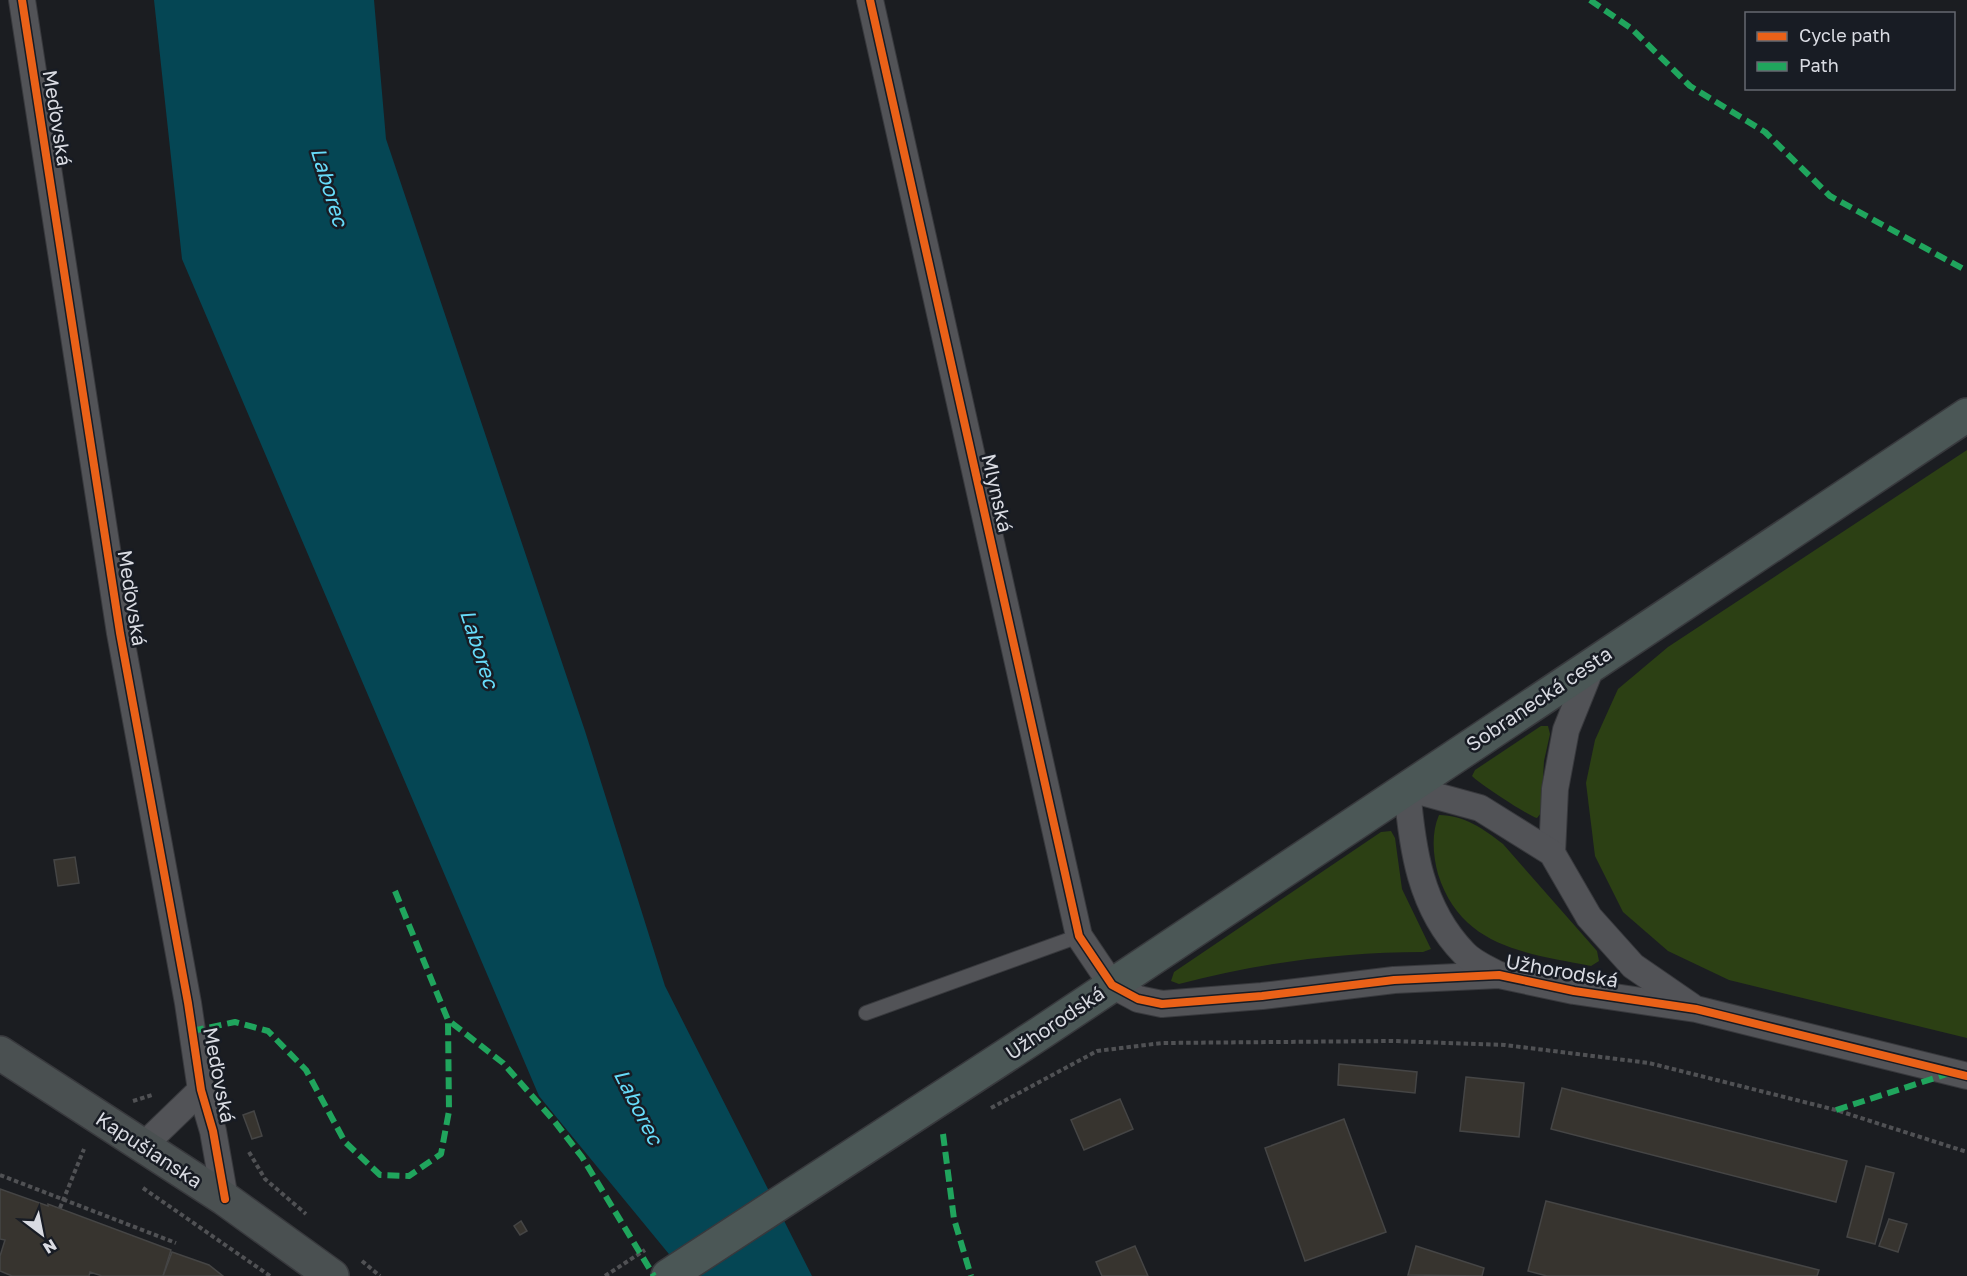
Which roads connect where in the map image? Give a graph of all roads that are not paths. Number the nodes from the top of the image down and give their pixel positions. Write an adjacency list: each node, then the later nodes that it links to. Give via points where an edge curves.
1 (22, 0): 14 (street, Meďovská, via 120,633)
2 (870, 0): 7 (street, Mlynská)
3 (1967, 414): 4 (main road, Sobranecká cesta)
4 (1593, 663): 5 (main road, Sobranecká cesta); 6 (street, via 1566,730 1555,789)
5 (1407, 788): 6 (street, Užhorodská, via 1480,808); 8 (street, Užhorodská, via 1412,850 1437,919 1465,955); 9 (main road, Sobranecká cesta)
6 (1552, 854): 10 (street, Užhorodská, via 1589,916 1626,958)
7 (1079, 936): 9 (street, Mlynská); 11 (lane)
8 (1499, 975): 9 (street, Užhorodská, via 1394,980 1162,1004 1138,999); 10 (street, Užhorodská, via 1574,991)
9 (1112, 985): 18 (main road, Užhorodská)
10 (1696, 1009): 13 (street, Užhorodská)
11 (866, 1013)
12 (0, 1053): 15 (main road, Kapušianska)
13 (1967, 1076)
14 (201, 1090): 15 (street, Meďovská); 16 (street, Meďovská)
15 (143, 1146): 16 (main road, Kapušianska)
16 (225, 1199): 17 (main road, Kapušianska)
17 (321, 1270)
18 (668, 1276)

